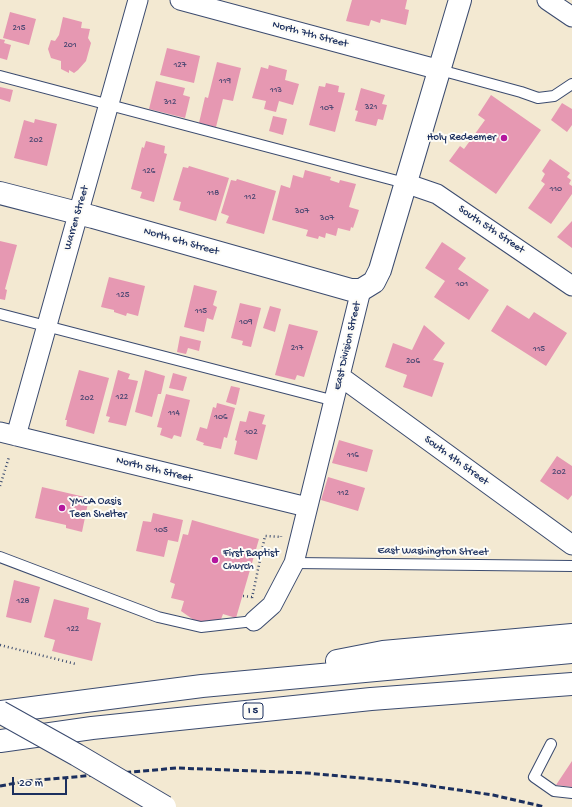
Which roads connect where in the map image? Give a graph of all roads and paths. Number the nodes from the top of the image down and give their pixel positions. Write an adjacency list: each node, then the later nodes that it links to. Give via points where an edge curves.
1 (138, 0): 9 (street, Warren Street)
2 (180, 0): 6 (street, North 7th Street)
3 (460, 0): 6 (main road, East Division Street)
4 (547, 0): 5 (street)
5 (572, 17)
6 (440, 70): 8 (lane, via 538,98 554,96); 10 (main road, East Division Street)
7 (0, 76): 9 (lane)
8 (572, 84)
9 (109, 104): 10 (lane); 12 (street, Warren Street)
10 (405, 183): 13 (street, South 5th Street, via 437,194); 14 (main road, East Division Street, via 380,270 374,282)
11 (0, 193): 12 (main road, North 6th Street)
12 (79, 214): 14 (main road, North 6th Street, via 351,290); 16 (street, Warren Street)
13 (572, 286)
14 (361, 290): 17 (street, East Division Street)
15 (0, 314): 16 (lane)
16 (47, 326): 18 (lane); 19 (street, Warren Street)
17 (341, 377): 18 (street, East Division Street); 24 (street, South 4th Street)
18 (335, 401): 22 (street, East Division Street)
19 (8, 434): 22 (street, North 5th Street)
20 (9, 457): 21 (path)
21 (0, 486)
22 (307, 507): 26 (street, East Division Street)
23 (281, 537): 28 (path, via 265,536 252,597)
24 (572, 545)
25 (0, 557): 29 (lane, via 158,617 201,627)
26 (294, 563): 27 (lane, East Washington Street); 29 (street, East Division Street, via 272,605)
27 (572, 566)
28 (243, 596)
29 (254, 621)
30 (572, 635): 35 (main road, via 383,652)
31 (0, 645): 33 (path)
32 (572, 652): 35 (main road)
33 (76, 664)
34 (572, 684): 36 (main road, I 5)
35 (202, 686): 38 (main road)
36 (507, 690): 37 (main road); 39 (main road, I 5, via 371,699)
37 (572, 696)
38 (0, 712): 42 (main road, bridge)
39 (0, 741)
40 (551, 744): 41 (lane, via 534,777 554,791)
41 (572, 794)
42 (165, 807)

